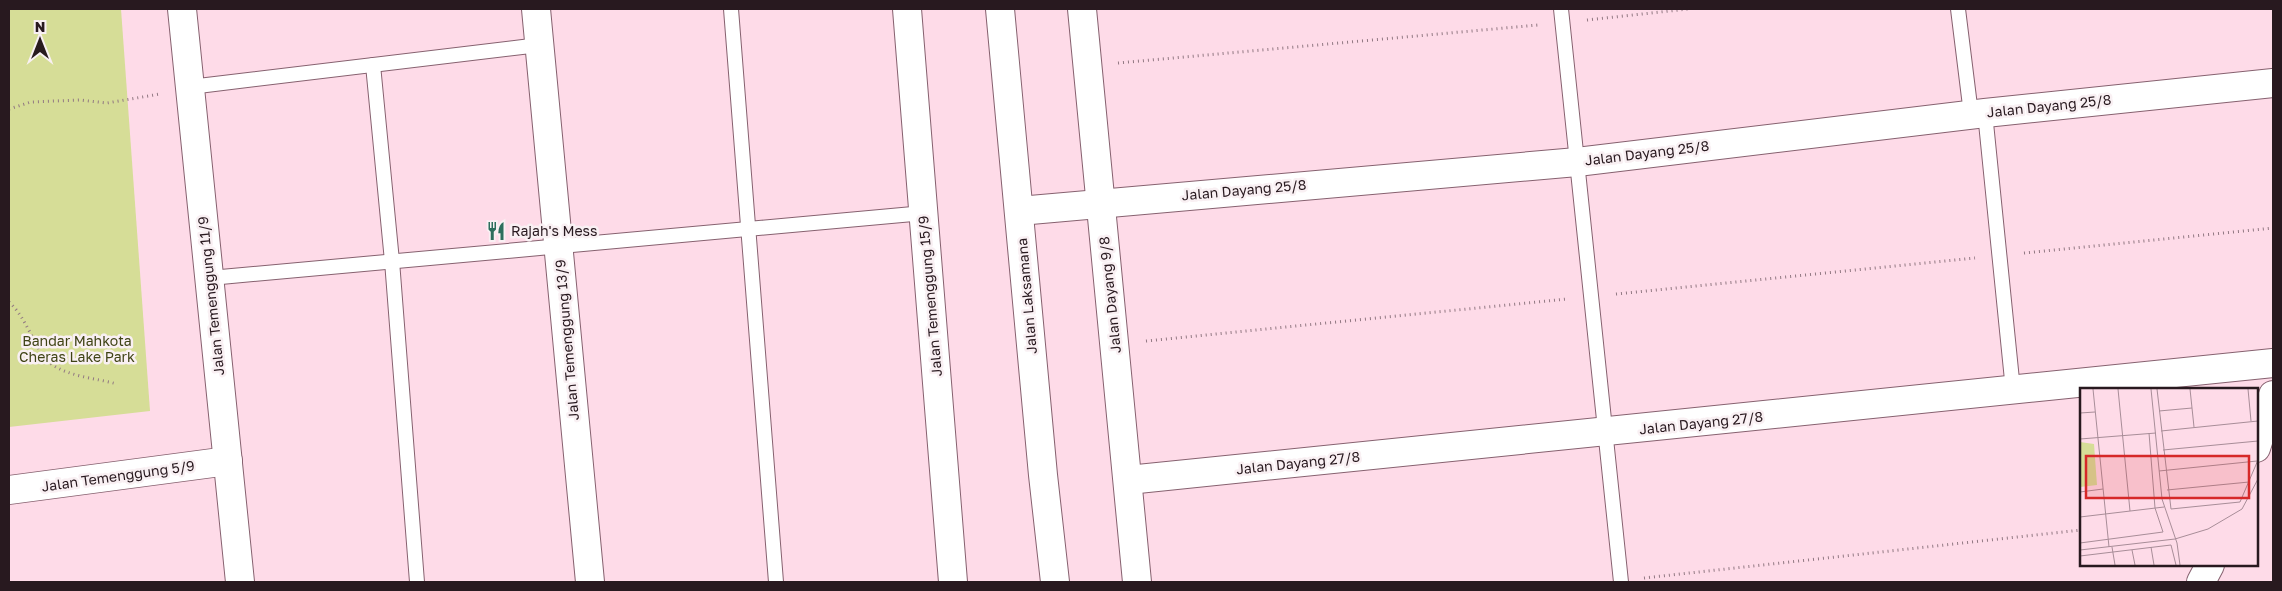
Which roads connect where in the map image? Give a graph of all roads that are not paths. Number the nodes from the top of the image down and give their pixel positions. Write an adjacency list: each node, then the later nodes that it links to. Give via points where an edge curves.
1 (182, 9): 12 (street, Jalan Temenggung 11/9)
2 (536, 9): 9 (street, Jalan Temenggung 13/9)
3 (731, 9): 18 (lane)
4 (908, 9): 17 (street, Jalan Temenggung 15/9)
5 (1000, 9): 16 (street, Jalan Laksamana)
6 (1082, 9): 15 (street, Jalan Dayang 9/8)
7 (1958, 9): 13 (lane)
8 (1562, 16): 14 (lane)
9 (539, 46): 10 (lane); 19 (street, Jalan Temenggung 13/9)
10 (373, 65): 12 (lane); 20 (lane)
11 (2273, 83): 13 (street, Jalan Dayang 25/8)
12 (190, 87): 21 (street, Jalan Temenggung 11/9)
13 (1978, 113): 14 (street, Jalan Dayang 25/8); 23 (lane, via 2000,256)
14 (1578, 162): 15 (street, Jalan Dayang 25/8); 25 (lane)
15 (1101, 203): 16 (street, Jalan Dayang 25/8); 28 (street, Jalan Dayang 9/8)
16 (1019, 211): 36 (street, Jalan Laksamana)
17 (924, 213): 18 (lane); 35 (street, Jalan Temenggung 15/9)
18 (750, 229): 19 (lane); 34 (lane)
19 (558, 246): 20 (lane); 33 (street, Jalan Temenggung 13/9)
20 (392, 261): 21 (lane); 32 (lane)
21 (210, 278): 27 (street, Jalan Temenggung 11/9)
22 (2273, 364): 23 (street, Jalan Dayang 27/8)
23 (2013, 390): 25 (street, Jalan Dayang 27/8)
24 (2273, 395): 26 (street)
25 (1606, 433): 28 (street, Jalan Dayang 27/8); 38 (lane)
26 (2257, 445)
27 (228, 461): 29 (street, Jalan Temenggung 5/9); 31 (street, Jalan Temenggung 11/9)
28 (1128, 480): 37 (street, Jalan Dayang 9/8)
29 (9, 490)
30 (2209, 566): 39 (street)
31 (240, 582)
32 (417, 582)
33 (590, 582)
34 (776, 582)
35 (953, 582)
36 (1056, 582)
37 (1137, 582)
38 (1621, 582)
39 (2201, 582)

